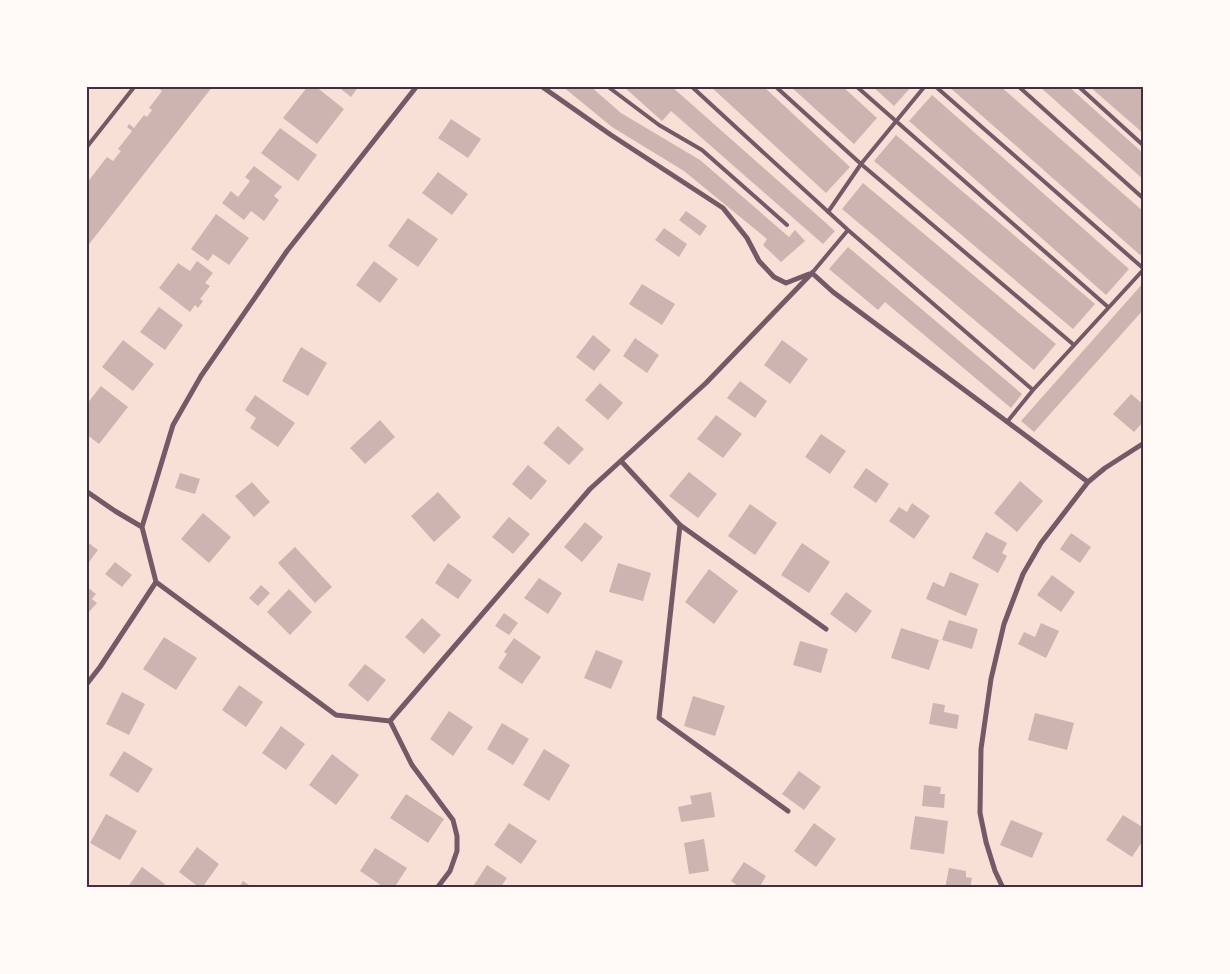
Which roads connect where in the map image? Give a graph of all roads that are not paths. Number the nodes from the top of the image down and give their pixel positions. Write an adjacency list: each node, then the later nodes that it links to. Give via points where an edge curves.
1 (135, 86): 14 (lane)
2 (417, 86): 31 (street, via 287,251 201,376 173,425)
3 (541, 86): 21 (street, via 723,208 747,238 759,262 774,277 786,283)
4 (607, 86): 18 (lane, via 659,126 702,150)
5 (691, 86): 17 (lane)
6 (775, 86): 15 (lane)
7 (856, 86): 12 (lane)
8 (925, 86): 12 (lane)
9 (935, 86): 20 (lane)
10 (1018, 86): 16 (lane)
11 (1078, 86): 13 (lane)
12 (895, 122): 15 (lane); 22 (lane)
13 (1144, 146)
14 (86, 148)
15 (861, 164): 17 (lane); 23 (lane)
16 (1144, 199)
17 (828, 212): 19 (lane)
18 (787, 225)
19 (848, 230): 21 (lane); 24 (lane)
20 (1144, 269): 22 (lane)
21 (812, 273): 25 (street); 27 (street, via 706,383)
22 (1108, 307): 23 (lane)
23 (1074, 345): 24 (lane)
24 (1032, 390): 25 (lane)
25 (1007, 422): 28 (street)
26 (1144, 443): 28 (street)
27 (621, 461): 30 (street); 35 (street, via 590,489)
28 (1088, 482): 38 (street, via 1041,544 1023,574 1004,624 991,680 981,749 980,813 986,842)
29 (86, 491): 31 (street, via 114,512)
30 (680, 525): 33 (street); 36 (street, via 659,718)
31 (142, 527): 32 (street)
32 (156, 582): 34 (street); 35 (street, via 336,715)
33 (826, 629)
34 (86, 685)
35 (390, 721): 37 (street, via 412,765 453,820 458,850 450,871)
36 (788, 811)
37 (437, 888)
38 (1003, 888)

